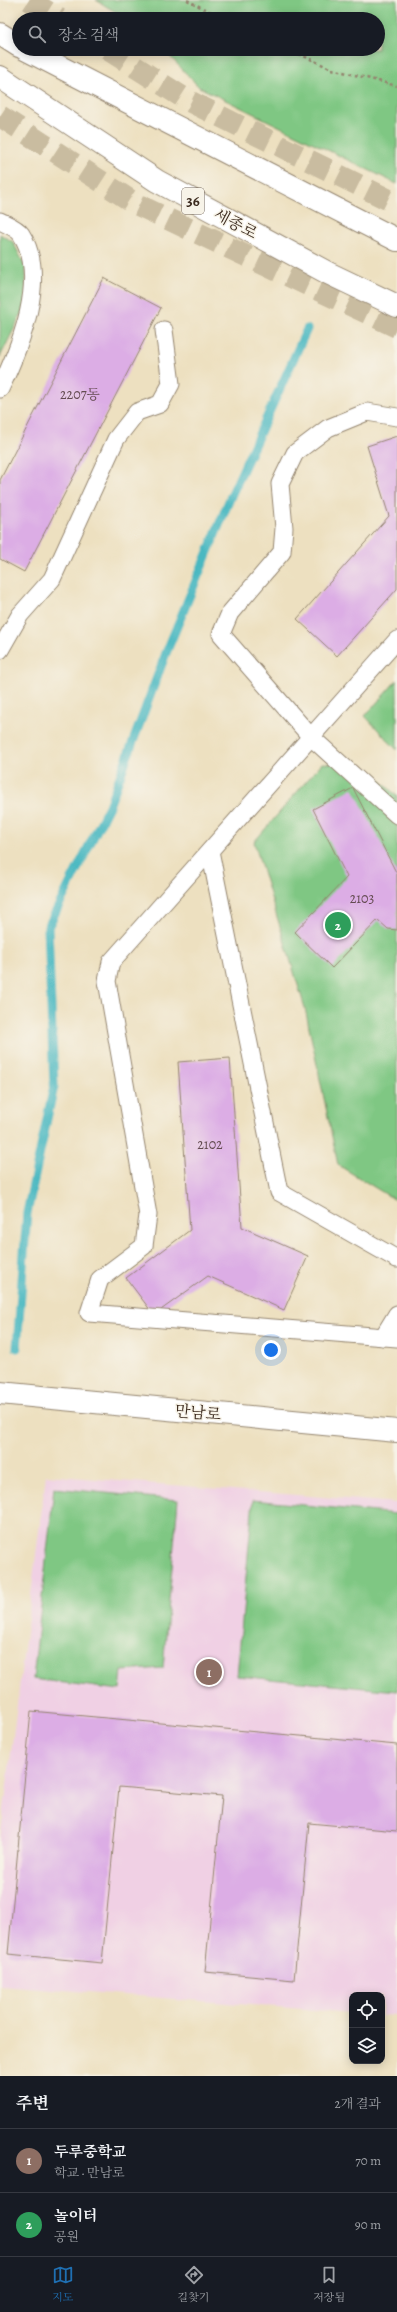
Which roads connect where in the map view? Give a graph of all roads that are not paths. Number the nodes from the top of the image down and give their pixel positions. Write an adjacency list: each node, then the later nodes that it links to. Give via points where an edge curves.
1 (42, 56): 4 (main road)
2 (3, 80): 5 (main road, 세종로 / 36, via 157,181 328,273)
3 (0, 221): 7 (lane, via 20,232 32,256 32,297 15,357)
4 (397, 240)
5 (397, 306)
6 (164, 330): 9 (lane, via 171,384 160,404 136,412 116,438 52,578)
7 (0, 389)
8 (397, 417): 11 (lane, via 367,412 328,428 295,453 280,484 284,528 282,552 230,613 221,634)
9 (2, 640)
10 (397, 640): 11 (lane)
11 (311, 737): 12 (lane); 13 (lane)
12 (397, 815)
13 (210, 851): 14 (lane, via 279,1192); 16 (lane, via 111,962 107,981 148,1215 144,1246 100,1279 90,1313)
14 (397, 1259)
15 (397, 1314): 16 (lane)
16 (390, 1337)
17 (0, 1393): 18 (main road, 만남로)
18 (397, 1431)

